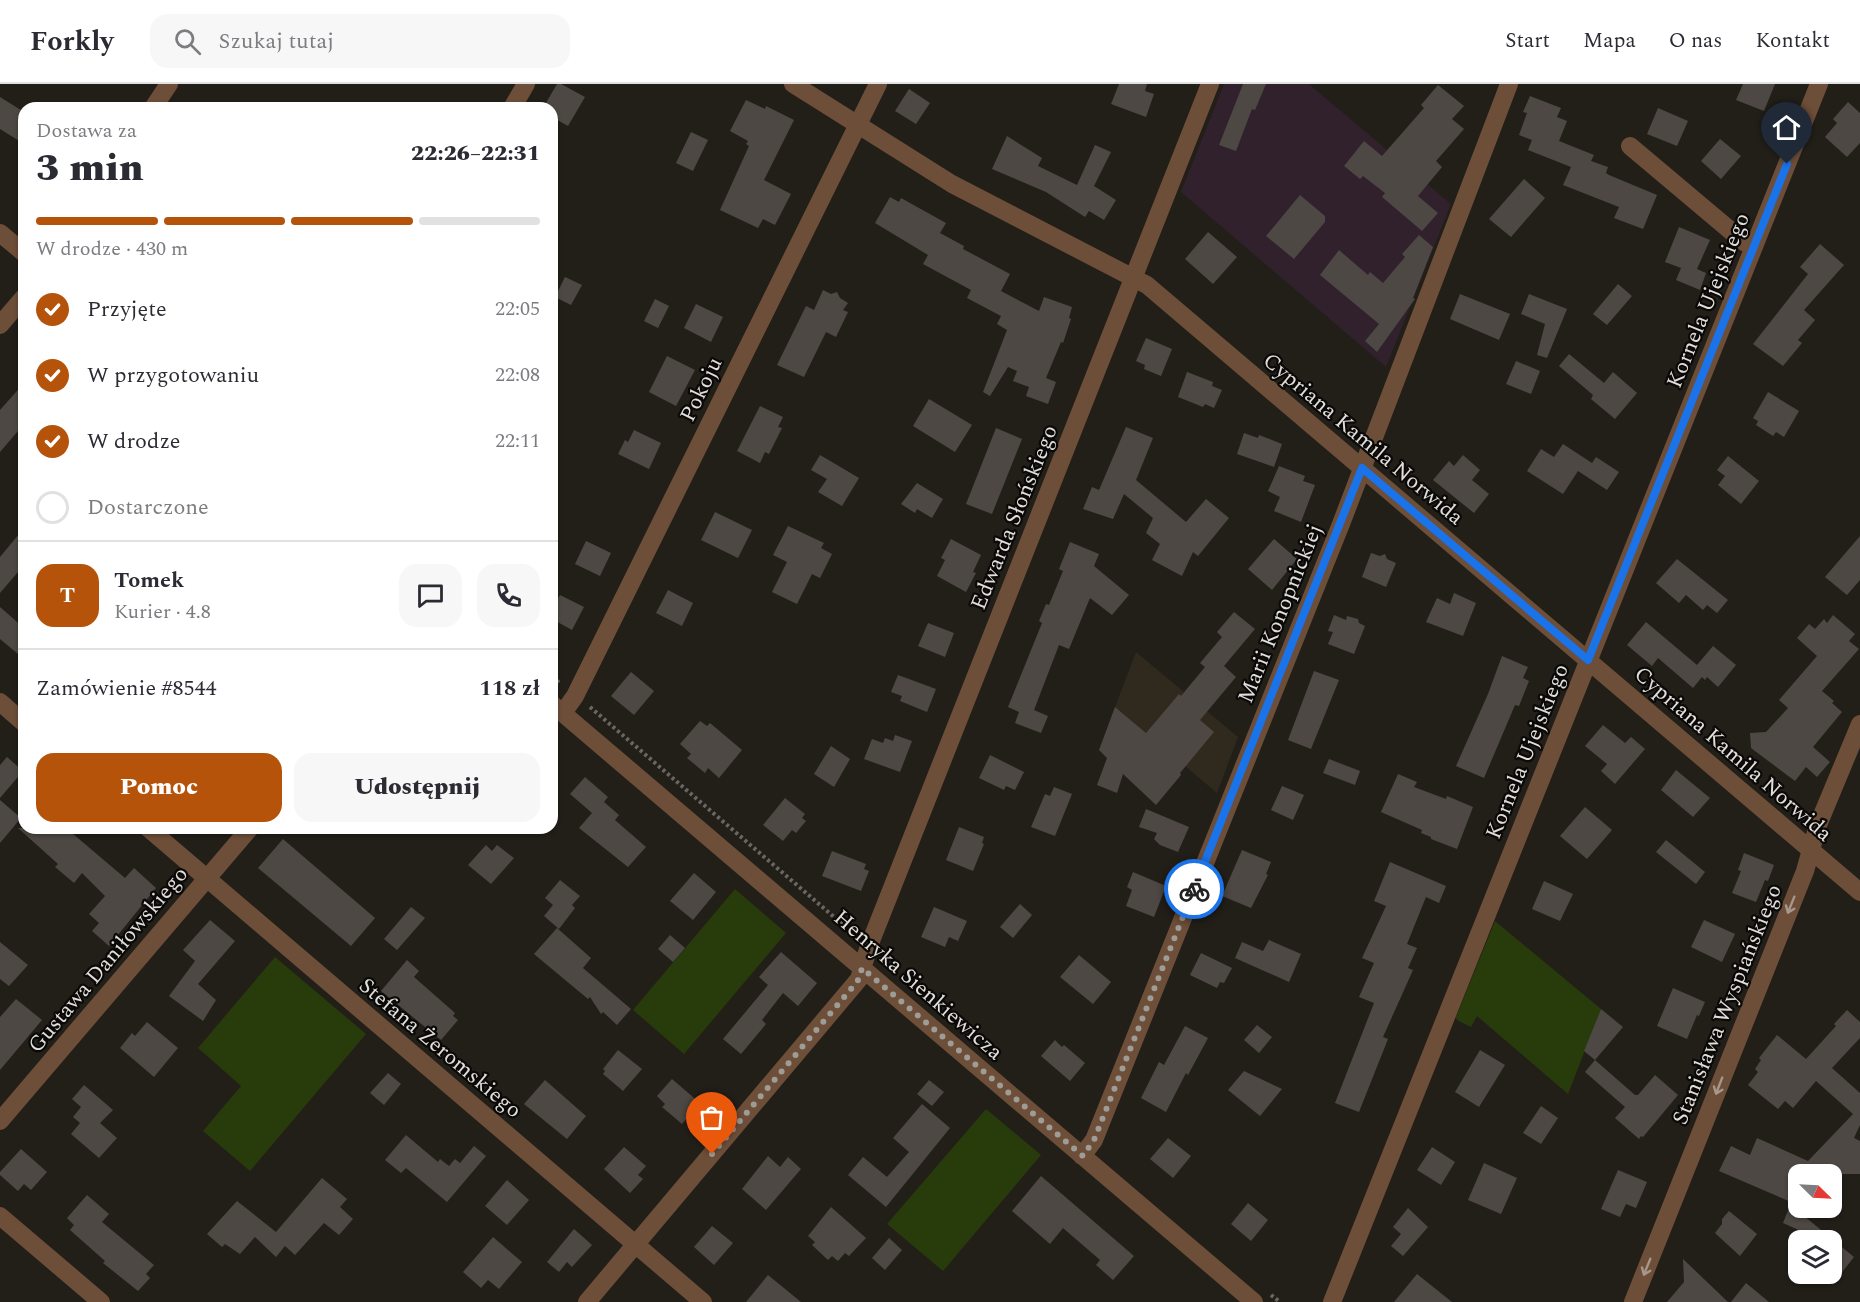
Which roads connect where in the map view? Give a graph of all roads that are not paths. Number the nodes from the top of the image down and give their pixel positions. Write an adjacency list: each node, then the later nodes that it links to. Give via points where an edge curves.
1 (169, 84): 8 (street)
2 (526, 84): 9 (street)
3 (793, 84): 10 (street, Cypriana Kamila Norwida)
4 (878, 84): 10 (street, Pokoju)
5 (1210, 84): 15 (street, Edwarda Słońskiego)
6 (1509, 84): 18 (street, Marii Konopnickiej)
7 (1819, 84): 13 (street, Kornela Ujejskiego)
8 (157, 102)
9 (516, 102)
10 (858, 125): 15 (street, Cypriana Kamila Norwida, via 952,184); 21 (street, Pokoju, via 575,696)
11 (1629, 146): 13 (street)
12 (0, 233): 14 (street)
13 (1754, 247): 19 (street, Kornela Ujejskiego)
14 (18, 248)
15 (1133, 277): 18 (street, Cypriana Kamila Norwida, via 1163,298); 29 (street, Edwarda Słońskiego)
16 (18, 304): 17 (street)
17 (0, 325)
18 (1362, 468): 19 (street, Cypriana Kamila Norwida); 31 (street, Marii Konopnickiej, via 1094,1140)
19 (1588, 660): 26 (street, Cypriana Kamila Norwida); 38 (street, Kornela Ujejskiego)
20 (0, 702): 22 (street)
21 (558, 708): 29 (street, Henryka Sienkiewicza)
22 (18, 718)
23 (1860, 724): 26 (street, Stanisława Wyspiańskiego)
24 (155, 834): 27 (street, Stefana Żeromskiego)
25 (245, 834): 27 (street, Gustawa Daniłowskiego)
26 (1810, 849): 28 (street, Cypriana Kamila Norwida); 39 (street, Stanisława Wyspiańskiego, one-way to 39)
27 (207, 878): 30 (street, Gustawa Daniłowskiego); 33 (street, Stefana Żeromskiego)
28 (1860, 892)
29 (862, 968): 31 (street, Henryka Sienkiewicza); 33 (street, Edwarda Słońskiego, via 851,989)
30 (0, 1122)
31 (1083, 1156): 37 (street, Henryka Sienkiewicza)
32 (0, 1215): 34 (street)
33 (635, 1245): 35 (street, Edwarda Słońskiego); 36 (street, Stefana Żeromskiego)
34 (101, 1302)
35 (587, 1302)
36 (703, 1302)
37 (1254, 1302)
38 (1332, 1302)
39 (1633, 1302)

